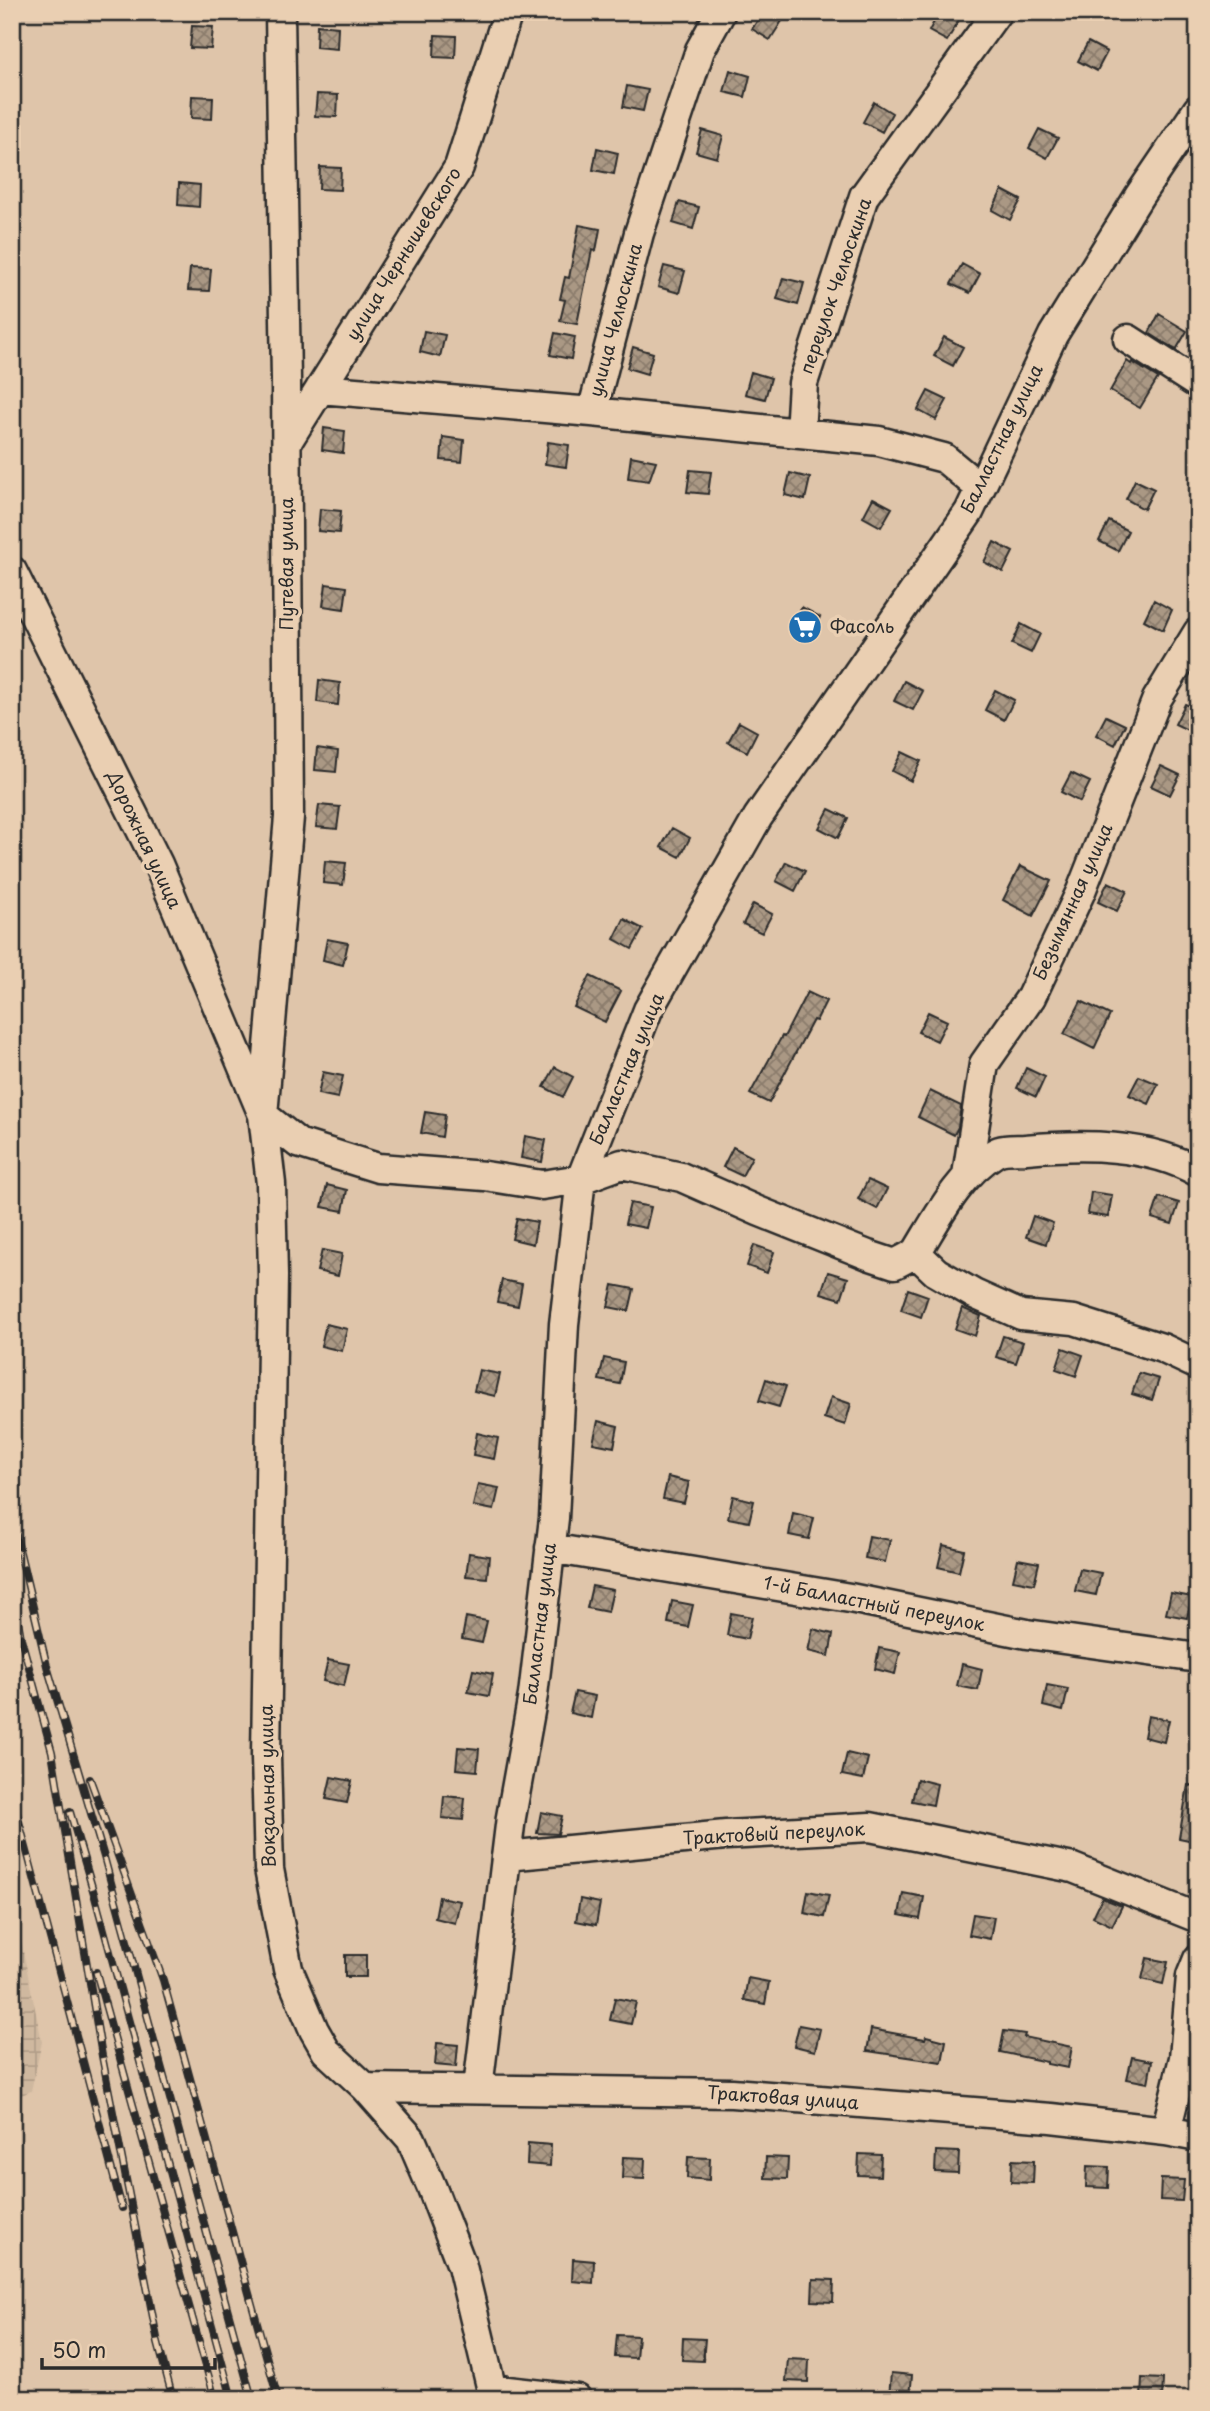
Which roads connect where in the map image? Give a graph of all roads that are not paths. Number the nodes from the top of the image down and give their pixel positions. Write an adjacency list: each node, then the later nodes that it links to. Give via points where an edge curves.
1 (280, 12): 11 (street, Путевая улица)
2 (508, 12): 8 (street, улица Чернышевского, via 459,167)
3 (721, 12): 9 (street, улица Челюскина, via 700,50 639,233)
4 (997, 12): 10 (street, переулок Челюскина, via 864,196 803,383)
5 (1198, 109): 12 (street, Балластная улица, via 1053,335)
6 (1128, 339): 7 (street)
7 (1198, 384)
8 (320, 389): 9 (street, улица Челюскина); 11 (street, улица Чернышевского)
9 (592, 412): 10 (street)
10 (800, 433): 12 (street, via 879,441 944,458)
11 (286, 443): 15 (street, Путевая улица, via 289,817)
12 (980, 488): 18 (street, Балластная улица, via 969,512 758,817 648,1010)
13 (12, 571): 15 (street, Дорожная улица, via 158,864)
14 (1198, 632): 17 (street, Безымянная улица, via 1157,699 1081,891 1031,997 984,1064)
15 (263, 1115): 18 (street, via 298,1143 378,1168 542,1185); 26 (street, Вокзальная улица, via 271,1184 273,1276 266,1757 269,1869 288,1969 314,2030 326,2052)
16 (1198, 1172): 17 (street, via 1176,1159 1130,1150 1065,1146 997,1151)
17 (967, 1175): 19 (street)
18 (581, 1179): 19 (street, via 622,1164 646,1169 681,1177 895,1264); 21 (street, Балластная улица, via 564,1324)
19 (916, 1252): 20 (street, via 936,1272 1021,1315 1074,1320 1162,1348)
20 (1198, 1365)
21 (550, 1548): 22 (street, 1-й Балластный переулок, via 850,1598 1027,1634); 23 (street, Балластная улица, via 533,1695)
22 (1198, 1658)
23 (506, 1856): 24 (street, Трактовый переулок, via 870,1827 1073,1868); 27 (street, Балластная улица)
24 (1198, 1917)
25 (1198, 1959): 28 (street, via 1192,1976 1184,2058)
26 (366, 2088): 27 (street, Трактовая улица); 30 (street, Вокзальная улица, via 411,2139 432,2188 462,2266)
27 (478, 2088): 28 (street, Трактовая улица, via 732,2093)
28 (1166, 2131): 29 (street, Трактовая улица)
29 (1198, 2137)
30 (492, 2394): 31 (street)
31 (577, 2399)

